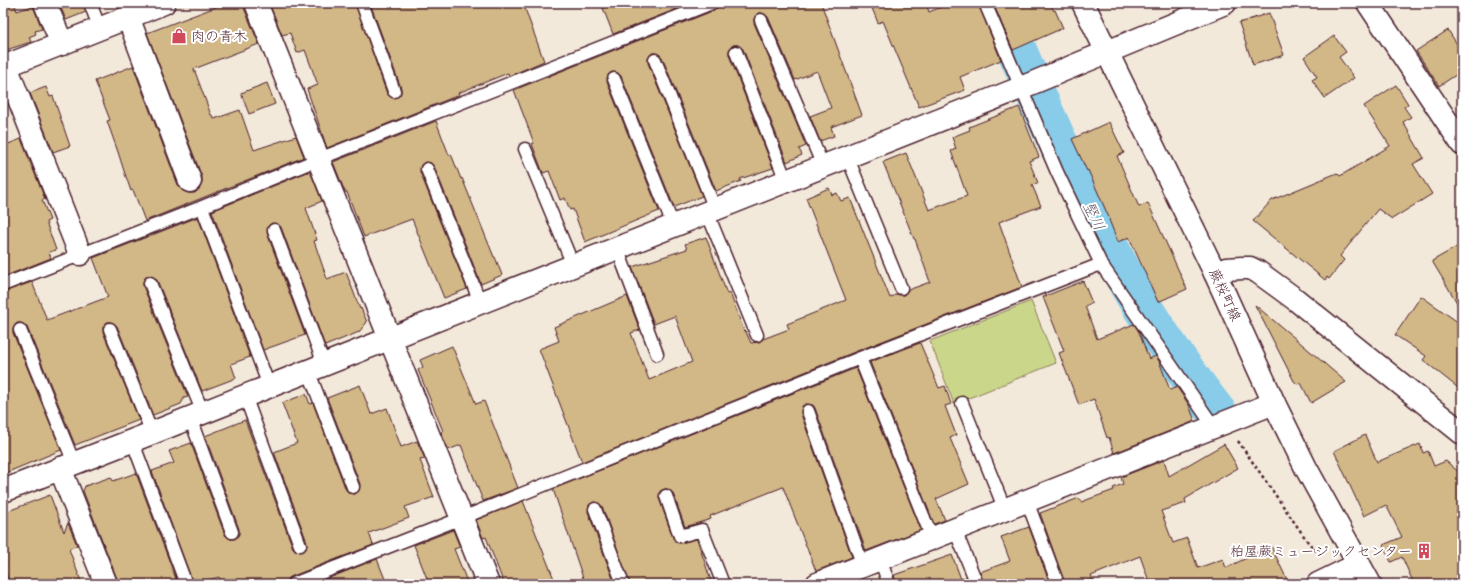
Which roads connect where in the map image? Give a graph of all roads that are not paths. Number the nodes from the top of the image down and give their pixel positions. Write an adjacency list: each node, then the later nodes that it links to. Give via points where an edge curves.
1 (45, 3): 14 (street)
2 (90, 3): 13 (lane)
3 (164, 3): 11 (street)
4 (256, 3): 25 (street)
5 (362, 3): 21 (lane)
6 (712, 3): 25 (lane)
7 (985, 3): 20 (lane)
8 (1083, 3): 15 (street, 蕨桜町線)
9 (1225, 3): 15 (street)
10 (1368, 3): 22 (street)
11 (128, 17): 13 (street); 28 (street)
12 (761, 20): 26 (lane)
13 (100, 28): 14 (street)
14 (62, 44): 18 (street)
15 (1106, 51): 20 (street); 38 (street, 蕨桜町線)
16 (736, 52): 29 (lane)
17 (655, 60): 31 (lane)
18 (5, 67): 35 (street)
19 (614, 79): 32 (lane)
20 (1029, 84): 24 (street); 36 (lane, via 1057,172)
21 (394, 92)
22 (1462, 144)
23 (525, 149): 37 (lane)
24 (847, 156): 26 (street); 41 (lane)
25 (319, 159): 30 (lane); 46 (street)
26 (823, 166): 29 (street)
27 (426, 168): 42 (lane)
28 (190, 181)
29 (786, 181): 31 (street)
30 (202, 207): 35 (lane); 50 (lane)
31 (711, 210): 32 (street); 45 (lane)
32 (673, 225): 34 (street)
33 (274, 230): 49 (lane)
34 (617, 248): 37 (street); 47 (lane)
35 (80, 254): 40 (lane)
36 (1101, 264): 48 (lane); 56 (lane)
37 (573, 265): 42 (street)
38 (1215, 273): 53 (street, 蕨桜町線); 57 (street, via 1238,268 1250,268 1258,272)
39 (150, 283): 55 (lane)
40 (3, 285)
41 (901, 288)
42 (480, 302): 46 (street)
43 (110, 329): 58 (lane)
44 (20, 330): 59 (lane)
45 (757, 335)
46 (390, 338): 49 (street); 66 (street)
47 (657, 354)
48 (860, 358): 66 (lane); 69 (lane)
49 (316, 367): 50 (street); 60 (lane)
50 (269, 386): 51 (street)
51 (245, 396): 55 (street); 70 (lane)
52 (962, 403): 65 (lane)
53 (1274, 403): 56 (street); 72 (street, 蕨桜町線, via 1306,468)
54 (808, 411): 71 (lane)
55 (196, 416): 58 (street); 68 (lane)
56 (1214, 427): 63 (street)
57 (1460, 427)
58 (142, 437): 59 (street); 74 (lane)
59 (67, 466): 61 (street); 73 (street)
60 (352, 487)
61 (4, 489)
62 (666, 496): 78 (lane, via 680,536 702,530)
63 (1027, 501): 65 (street); 82 (lane)
64 (595, 509): 77 (lane)
65 (1005, 510): 67 (street)
66 (462, 518): 75 (lane); 76 (street)
67 (955, 530): 69 (street); 81 (lane)
68 (232, 532)
69 (932, 538): 71 (street)
70 (300, 545)
71 (871, 562): 79 (street); 80 (lane)
72 (1359, 564): 83 (street); 84 (street, 蕨桜町線)
73 (106, 584)
74 (186, 584)
75 (294, 584)
76 (488, 584)
77 (623, 584)
78 (723, 584)
79 (817, 584)
80 (889, 584)
81 (977, 584)
82 (1058, 584)
83 (1318, 584)
84 (1370, 584)

